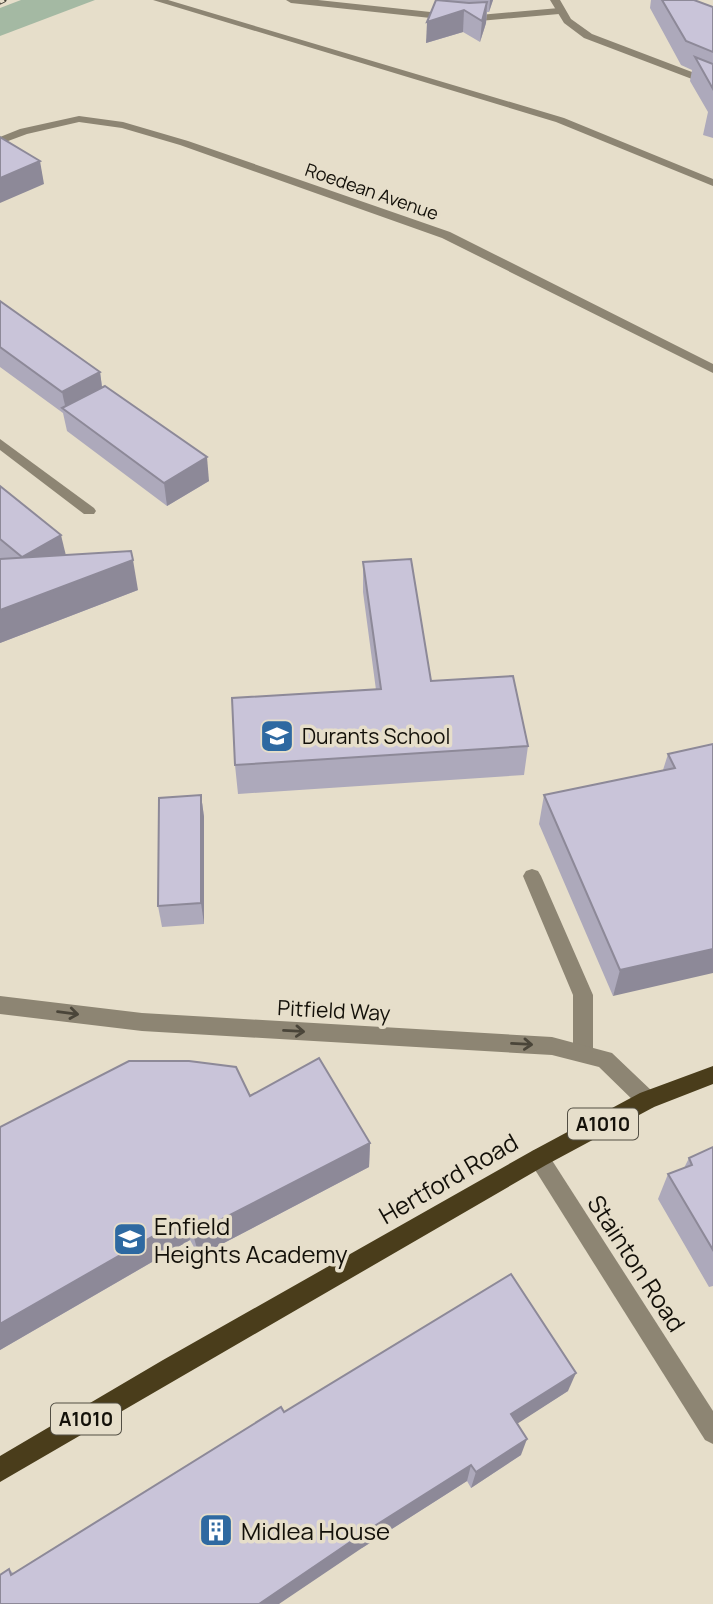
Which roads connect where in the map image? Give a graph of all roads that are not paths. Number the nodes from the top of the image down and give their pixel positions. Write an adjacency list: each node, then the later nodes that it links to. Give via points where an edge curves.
1 (159, 0): 7 (street, via 560,120)
2 (291, 0): 4 (street, via 468,19)
3 (555, 0): 4 (street)
4 (559, 11): 5 (street, via 588,36)
5 (713, 83)
6 (0, 141): 8 (street, Roedean Avenue, via 79,119 123,125 184,143 446,235)
7 (713, 183)
8 (713, 369)
9 (0, 443): 10 (street)
10 (89, 511)
11 (532, 876): 13 (street, via 583,995)
12 (0, 1004): 13 (street, Pitfield Way, one-way to 13, via 142,1022 552,1046)
13 (583, 1053): 15 (street, Pitfield Way, via 605,1059)
14 (713, 1075): 15 (main road, Hertford Road / A1010)
15 (647, 1100): 16 (main road, Hertford Road / A1010)
16 (539, 1158): 17 (street, Stainton Road); 18 (main road, Hertford Road / A1010)
17 (713, 1432)
18 (0, 1470)

